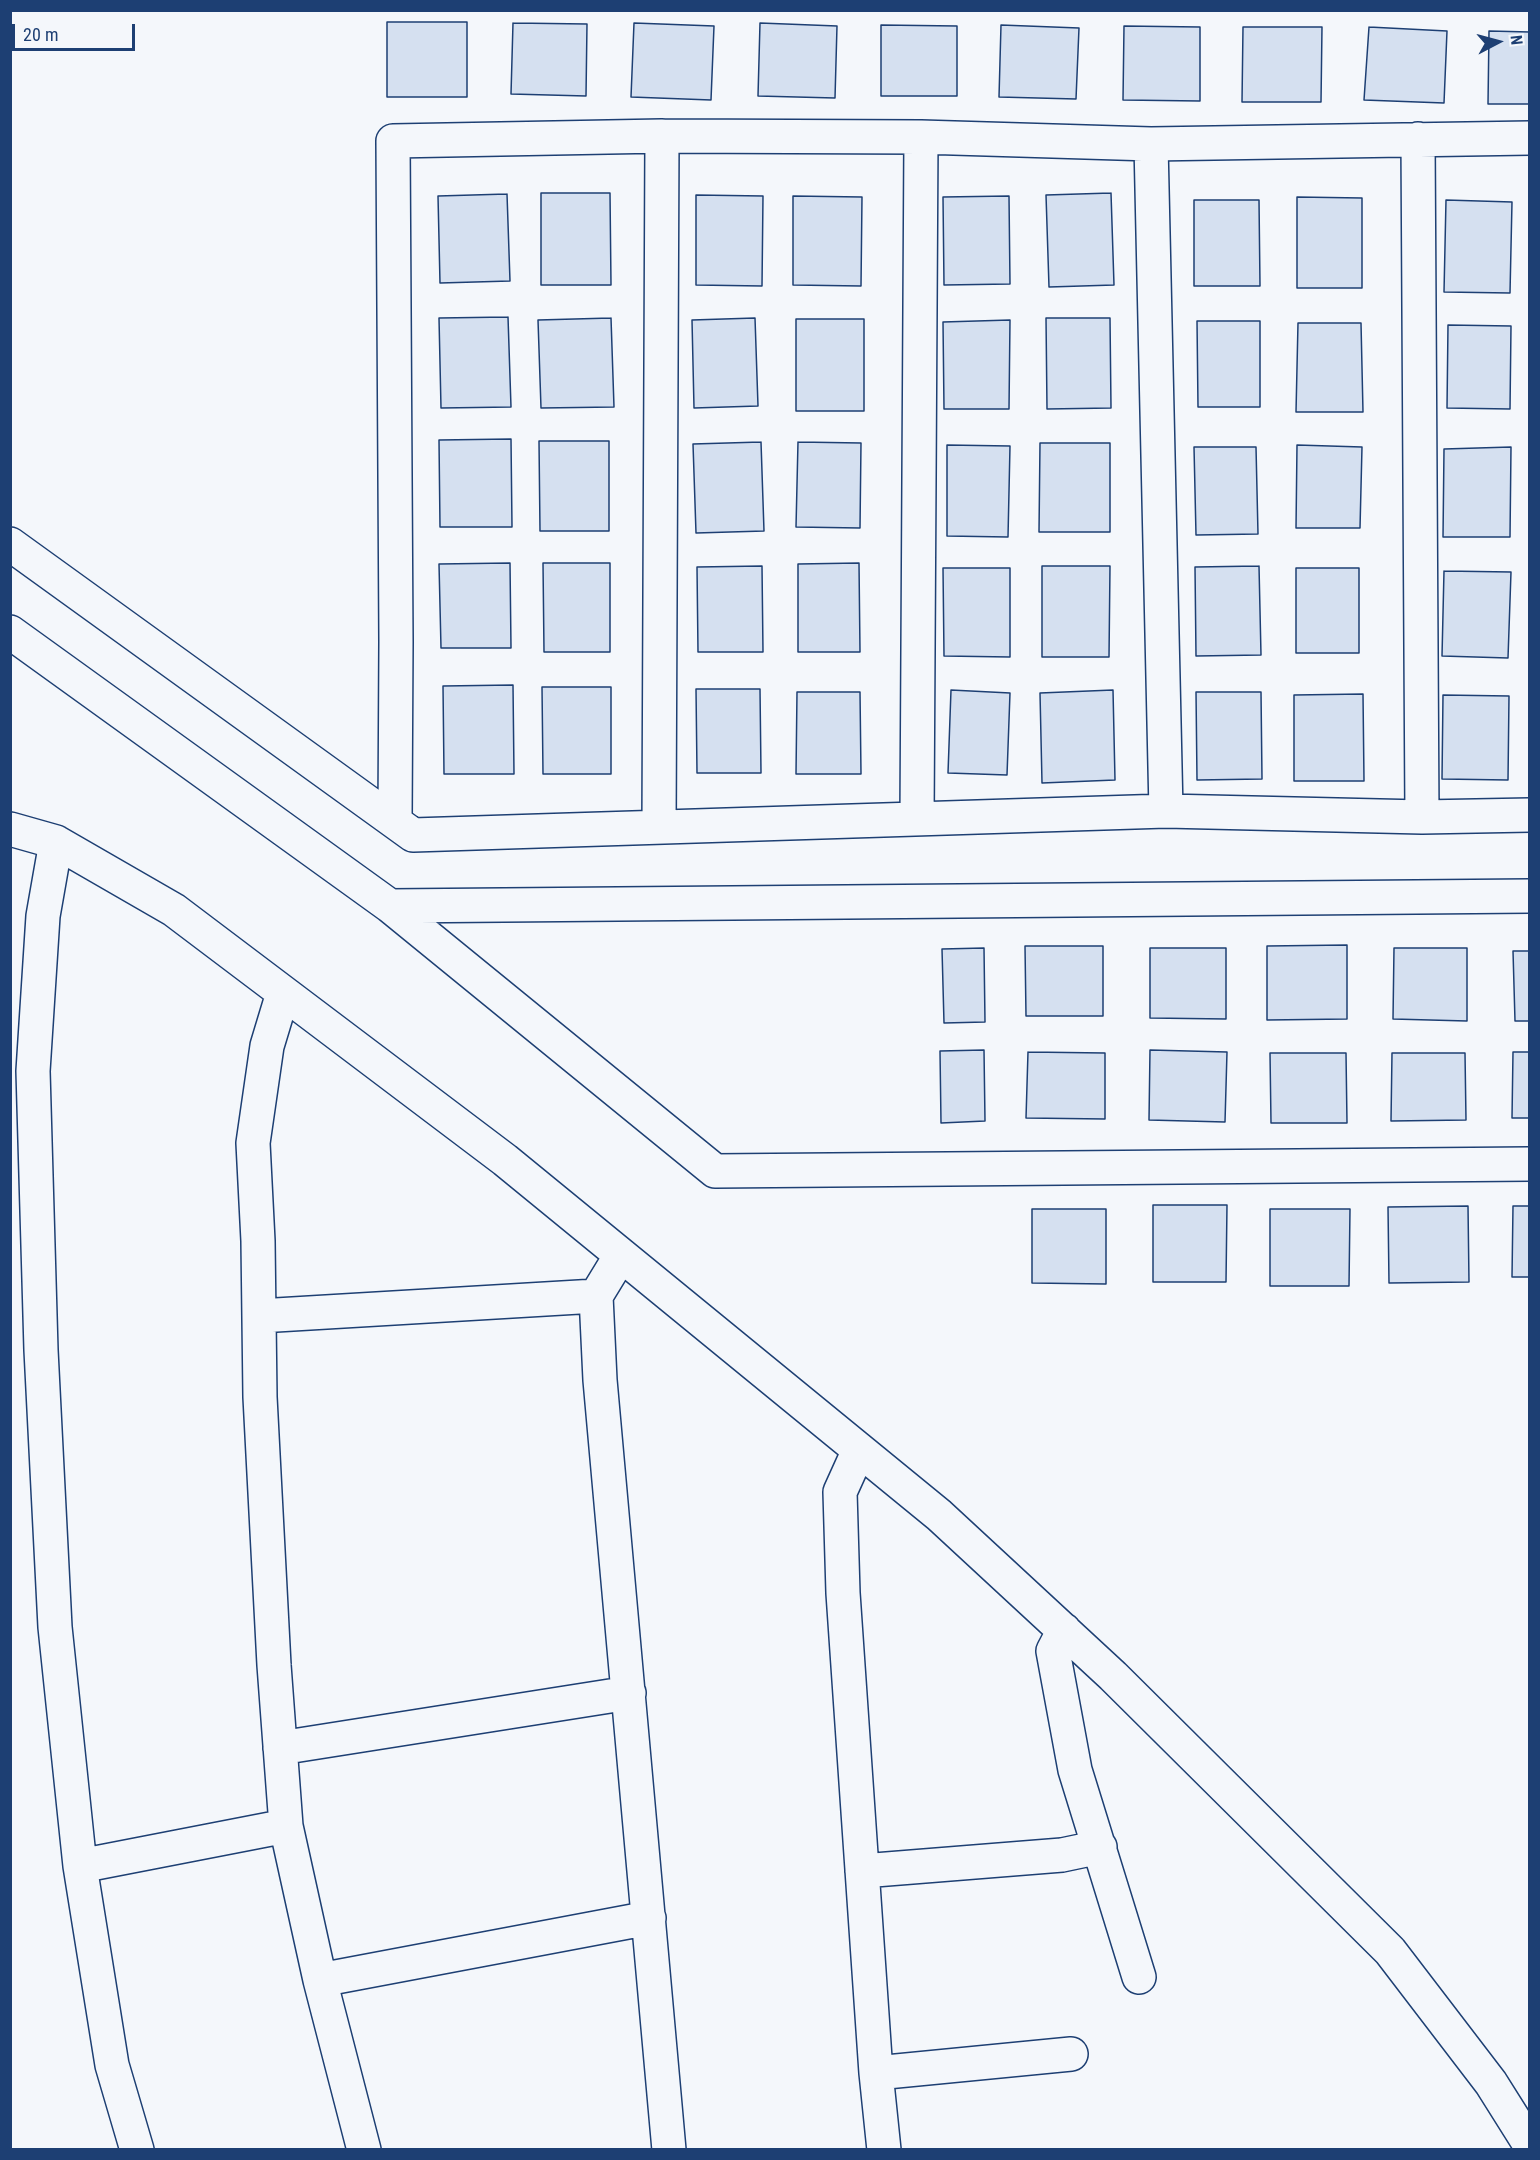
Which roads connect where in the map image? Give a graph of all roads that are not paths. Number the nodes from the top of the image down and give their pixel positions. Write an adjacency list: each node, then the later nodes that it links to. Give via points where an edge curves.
1 (662, 136): 2 (street); 12 (street, via 393,141); 13 (street)
2 (921, 137): 5 (street); 11 (street)
3 (1530, 138): 4 (street)
4 (1418, 139): 5 (street); 10 (street)
5 (1151, 144): 8 (street)
6 (10, 544): 12 (street)
7 (10, 632): 17 (street)
8 (1166, 811): 10 (street); 11 (street)
9 (1530, 814): 10 (street)
10 (1422, 817)
11 (917, 818): 13 (street)
12 (394, 821): 13 (street, via 413,835)
13 (659, 826)
14 (10, 829): 15 (street)
15 (56, 842): 18 (street, via 174,910); 29 (street, via 43,916 33,1071 41,1350 55,1627)
16 (1530, 896): 17 (street)
17 (390, 906): 19 (street, via 716,1171)
18 (283, 993): 20 (street, via 506,1160); 22 (street, via 267,1046 253,1143)
19 (1530, 1164)
20 (621, 1255): 21 (street); 23 (street)
21 (596, 1296): 22 (street); 25 (street)
22 (259, 1316): 26 (street)
23 (859, 1450): 24 (street, via 939,1515); 30 (street, via 840,1492)
24 (1064, 1630): 28 (street, via 1053,1651 1075,1770); 36 (street, via 1390,1951 1491,2083)
25 (629, 1693): 26 (street); 31 (street)
26 (280, 1748): 27 (street)
27 (286, 1826): 29 (street); 33 (street)
28 (1100, 1847): 30 (street, via 1062,1855); 32 (street)
29 (80, 1866): 37 (street, via 112,2065)
30 (862, 1871): 35 (street)
31 (649, 1918): 33 (street); 39 (street)
32 (1139, 1977)
33 (321, 1980): 38 (street)
34 (1071, 2054): 35 (street)
35 (876, 2073): 40 (street)
36 (1530, 2145)
37 (137, 2150)
38 (364, 2150)
39 (669, 2150)
40 (884, 2150)

